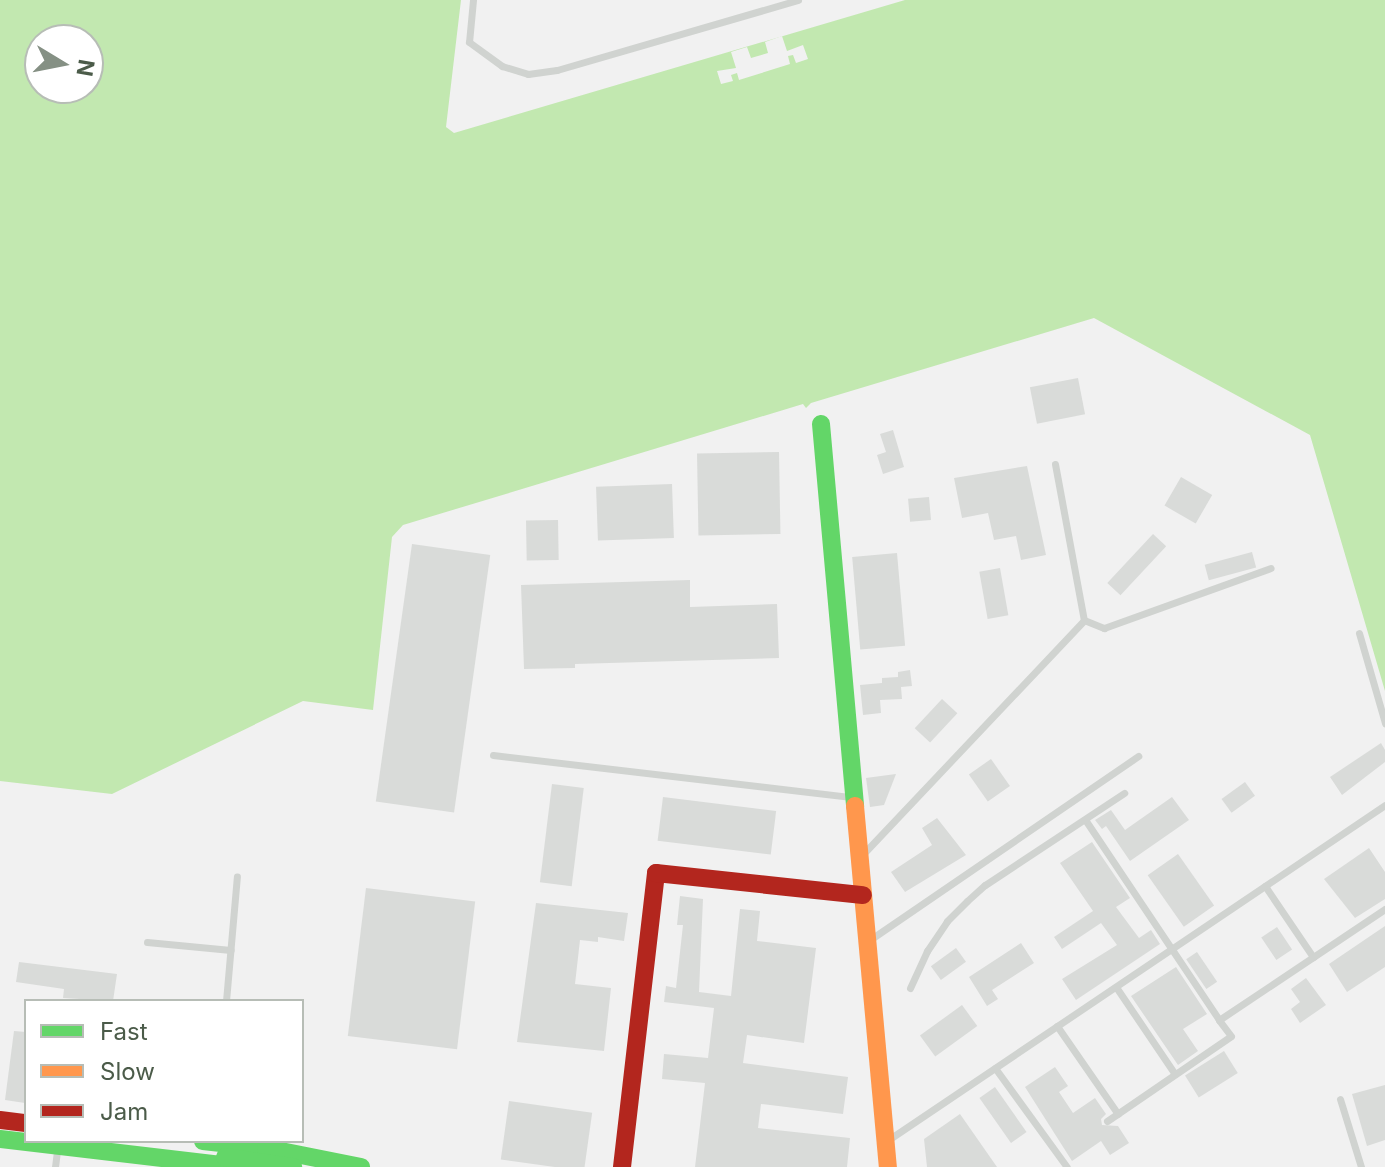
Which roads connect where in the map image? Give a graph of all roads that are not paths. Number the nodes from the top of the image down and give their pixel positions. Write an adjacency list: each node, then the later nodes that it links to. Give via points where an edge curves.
1 (473, 0): 2 (lane, via 469,42 502,66 528,74)
2 (798, 0)
3 (821, 424): 12 (main road)
4 (1055, 464): 6 (lane)
5 (1271, 568): 6 (lane, via 1104,628)
6 (1084, 620): 15 (lane)
7 (1359, 633): 8 (lane)
8 (1385, 723)
9 (493, 755): 12 (lane)
10 (1138, 756): 20 (lane)
11 (1124, 793): 14 (lane)
12 (854, 797): 15 (main road)
13 (1385, 805): 17 (lane)
14 (1086, 821): 22 (lane); 26 (lane, via 967,901 927,951)
15 (860, 858): 18 (main road)
16 (237, 876): 23 (lane)
17 (1265, 886): 22 (lane); 24 (lane)
18 (863, 895): 20 (main road); 52 (main road, via 656,873)
19 (1385, 909): 24 (lane)
20 (869, 940): 41 (main road)
21 (147, 942): 23 (lane)
22 (1173, 948): 25 (lane); 28 (lane)
23 (231, 950): 27 (lane)
24 (1313, 957): 28 (lane)
25 (1116, 987): 29 (lane); 31 (lane)
26 (910, 988)
27 (226, 999)
28 (1219, 1020): 31 (lane, via 1231,1036)
29 (1057, 1026): 30 (lane); 33 (lane)
30 (995, 1068): 41 (lane); 54 (lane)
31 (1175, 1074): 33 (lane)
32 (1340, 1099): 55 (lane)
33 (1118, 1114): 35 (lane)
34 (0, 1120): 36 (main road)
35 (1107, 1121)
36 (24, 1123)
37 (24, 1137): 38 (main road)
38 (0, 1139): 39 (main road); 40 (main road)
39 (24, 1142)
40 (24, 1142)
41 (886, 1142): 53 (main road)
42 (27, 1143): 48 (main road)
43 (34, 1143): 49 (main road)
44 (59, 1143): 47 (lane)
45 (80, 1143): 50 (main road)
46 (223, 1143): 51 (main road)
47 (55, 1167)
48 (192, 1167)
49 (240, 1167)
50 (293, 1167)
51 (361, 1167)
52 (622, 1167)
53 (888, 1167)
54 (1067, 1167)
55 (1361, 1167)

